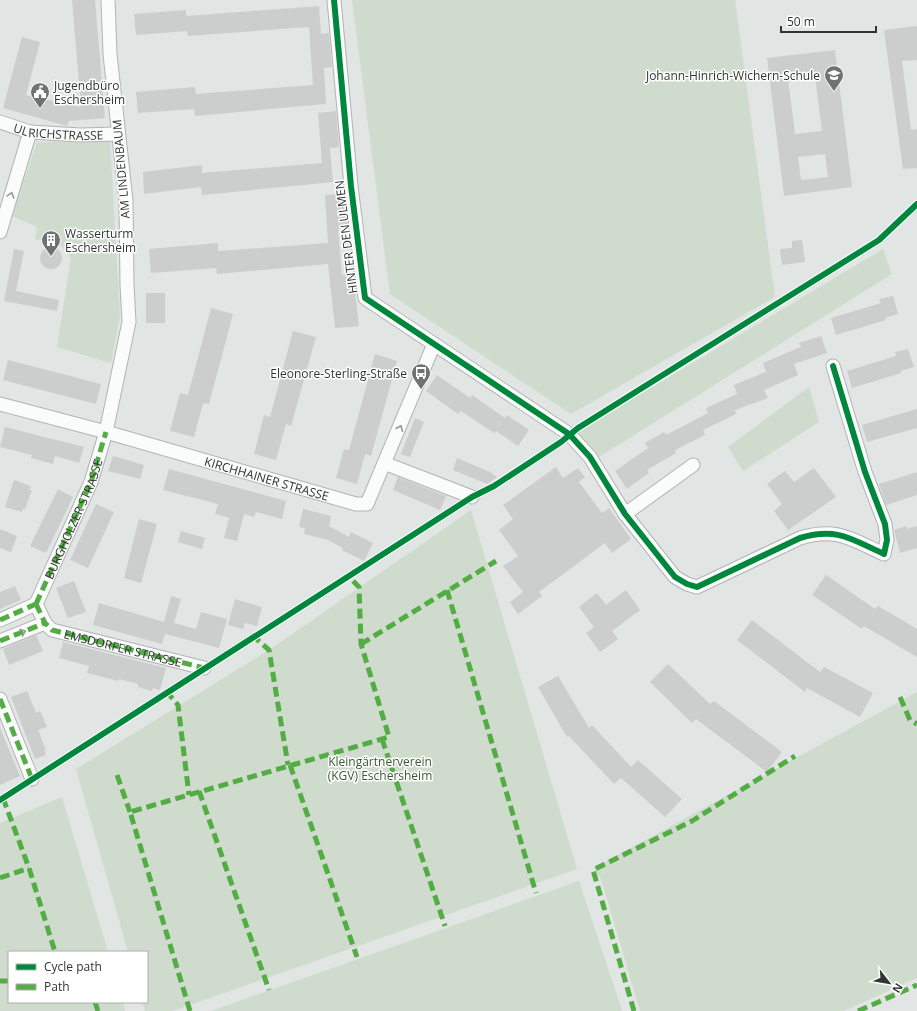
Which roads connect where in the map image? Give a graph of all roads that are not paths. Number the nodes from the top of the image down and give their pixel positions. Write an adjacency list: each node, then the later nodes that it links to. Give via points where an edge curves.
1 (108, 0): 5 (street, AM LINDENBAUM, via 110,54)
2 (334, 0): 7 (street, HINTER DEN ULMEN, via 351,186 365,298)
3 (0, 122): 4 (street, ULRICHSTRASSE)
4 (30, 132): 5 (street, ULRICHSTRASSE); 6 (street, one-way to 4)
5 (118, 134): 10 (street, AM LINDENBAUM, via 126,201 126,285 129,322)
6 (0, 232)
7 (434, 344): 11 (street, KIRCHHAINER STRASSE, one-way to 7); 14 (street, HINTER DEN ULMEN, via 569,434 590,457)
8 (833, 366): 14 (street, via 865,472 885,524 887,540 884,554 835,533 816,533 800,538 698,587 675,577)
9 (0, 404): 10 (street, KIRCHHAINER STRASSE)
10 (106, 432): 11 (street, KIRCHHAINER STRASSE, via 356,504 367,504); 15 (street, BURGHOLZER STRASSE, via 91,482)
11 (384, 463): 13 (street)
12 (693, 464): 14 (street)
13 (472, 497)
14 (625, 514)
15 (36, 604): 16 (street); 17 (street)
16 (0, 620)
17 (45, 623): 18 (street, one-way to 17); 19 (street, EMSDORFER STRASSE, via 52,630)
18 (0, 641)
19 (204, 668)
20 (0, 699): 21 (street)
21 (32, 778)

